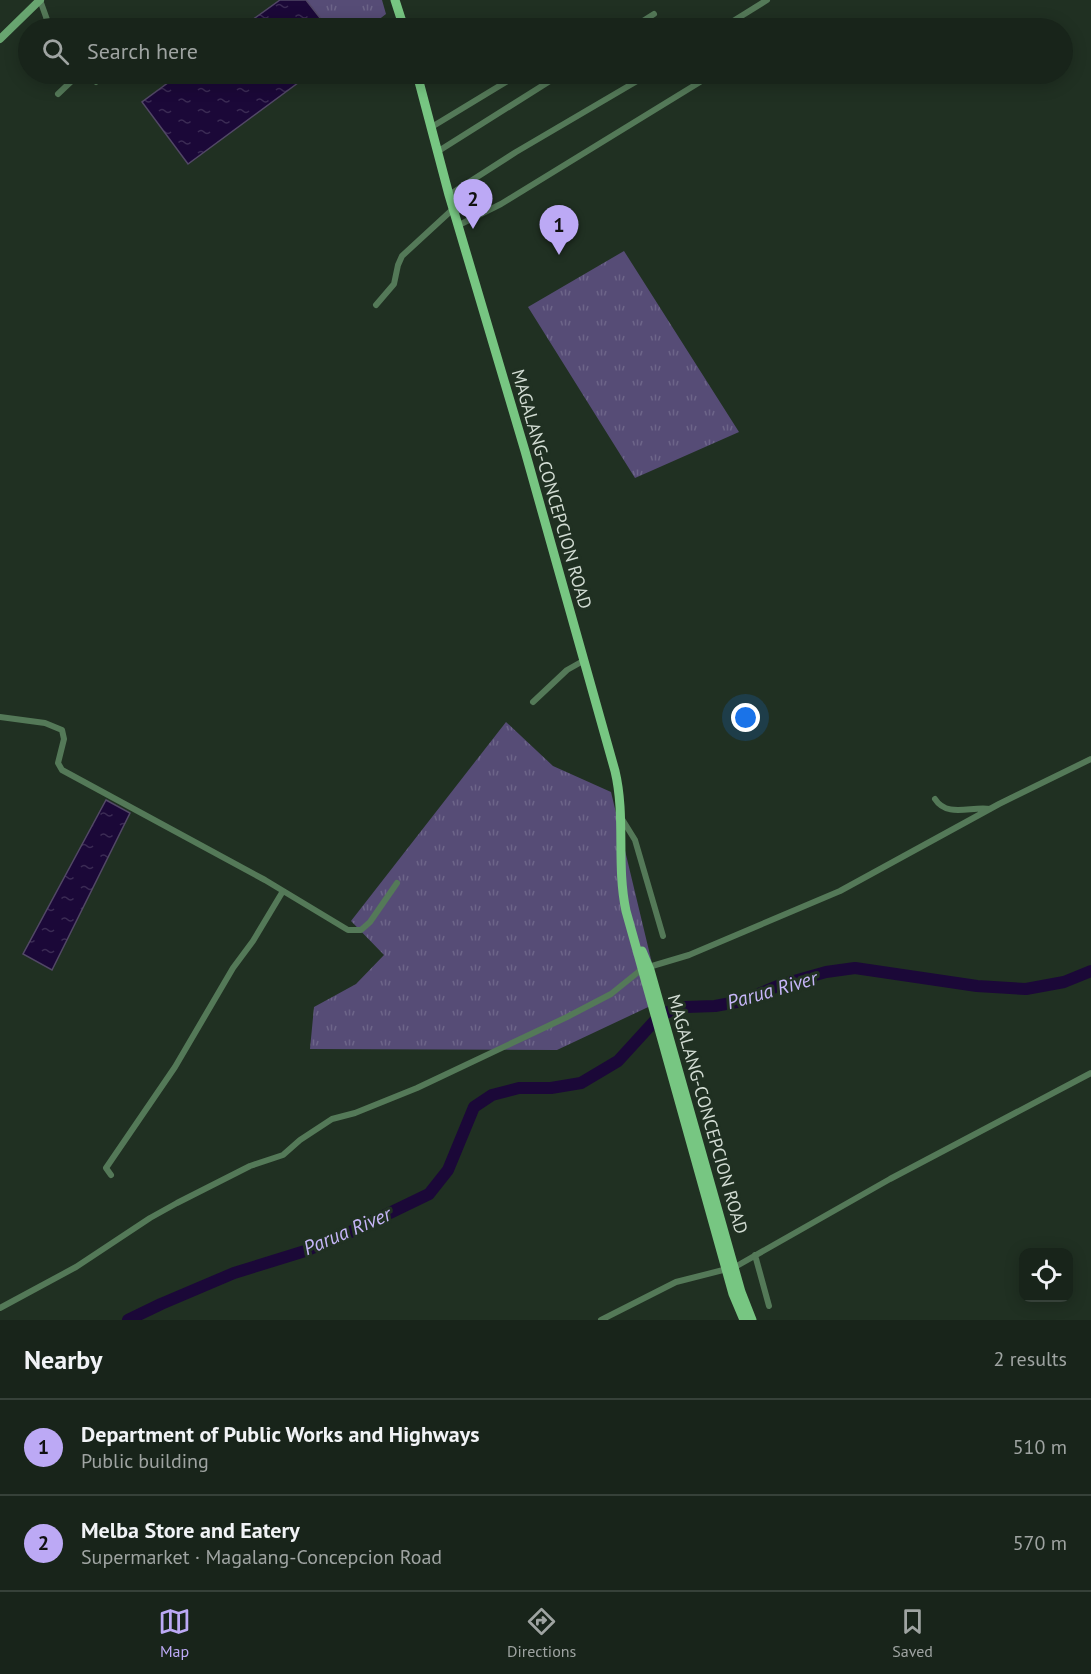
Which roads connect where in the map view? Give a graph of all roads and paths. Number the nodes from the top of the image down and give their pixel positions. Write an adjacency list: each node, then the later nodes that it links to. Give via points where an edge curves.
1 (40, 0): 5 (street); 6 (street)
2 (395, 0): 7 (main road)
3 (767, 0): 9 (street)
4 (654, 14): 8 (street)
5 (22, 18)
6 (46, 18)
7 (401, 18)
8 (648, 18)
9 (738, 18)
10 (18, 21): 11 (street)
11 (0, 39)
12 (68, 84): 18 (street)
13 (419, 84): 19 (main road, MAGALANG-CONCEPCION ROAD)
14 (503, 84): 19 (street)
15 (545, 84): 20 (street)
16 (632, 84): 21 (street)
17 (697, 84): 23 (street, via 501,204)
18 (58, 94)
19 (430, 128): 20 (main road, MAGALANG-CONCEPCION ROAD)
20 (437, 152): 21 (main road, MAGALANG-CONCEPCION ROAD)
21 (449, 195): 22 (main road, MAGALANG-CONCEPCION ROAD)
22 (453, 209): 23 (main road, MAGALANG-CONCEPCION ROAD); 24 (street, via 402,256 394,284)
23 (459, 225): 25 (main road, MAGALANG-CONCEPCION ROAD)
24 (376, 305)
25 (583, 662): 26 (street, via 567,670); 31 (main road, MAGALANG-CONCEPCION ROAD, via 615,771)
26 (533, 702)
27 (0, 717): 33 (street, via 45,723 62,730 58,763 62,770)
28 (1091, 759): 30 (street)
29 (936, 799): 30 (street, via 946,810)
30 (990, 809): 35 (street, via 840,891)
31 (621, 819): 34 (street, via 635,840); 35 (main road, MAGALANG-CONCEPCION ROAD, via 622,883 628,919)
32 (397, 883): 33 (street, via 370,921 356,931)
33 (283, 891): 37 (street, via 175,1067 106,1168)
34 (663, 936)
35 (646, 970): 39 (main road, MAGALANG-CONCEPCION ROAD); 41 (street, via 585,1008 417,1088 332,1119 284,1155 250,1166 177,1203 76,1267)
36 (1091, 1073): 38 (street)
37 (111, 1175)
38 (755, 1255): 39 (street); 40 (street)
39 (730, 1266): 42 (street, via 676,1282); 43 (main road, MAGALANG-CONCEPCION ROAD, via 733,1294); 44 (main road, MAGALANG-CONCEPCION ROAD)
40 (769, 1306)
41 (0, 1308)
42 (601, 1320)
43 (744, 1320)
44 (752, 1320)

